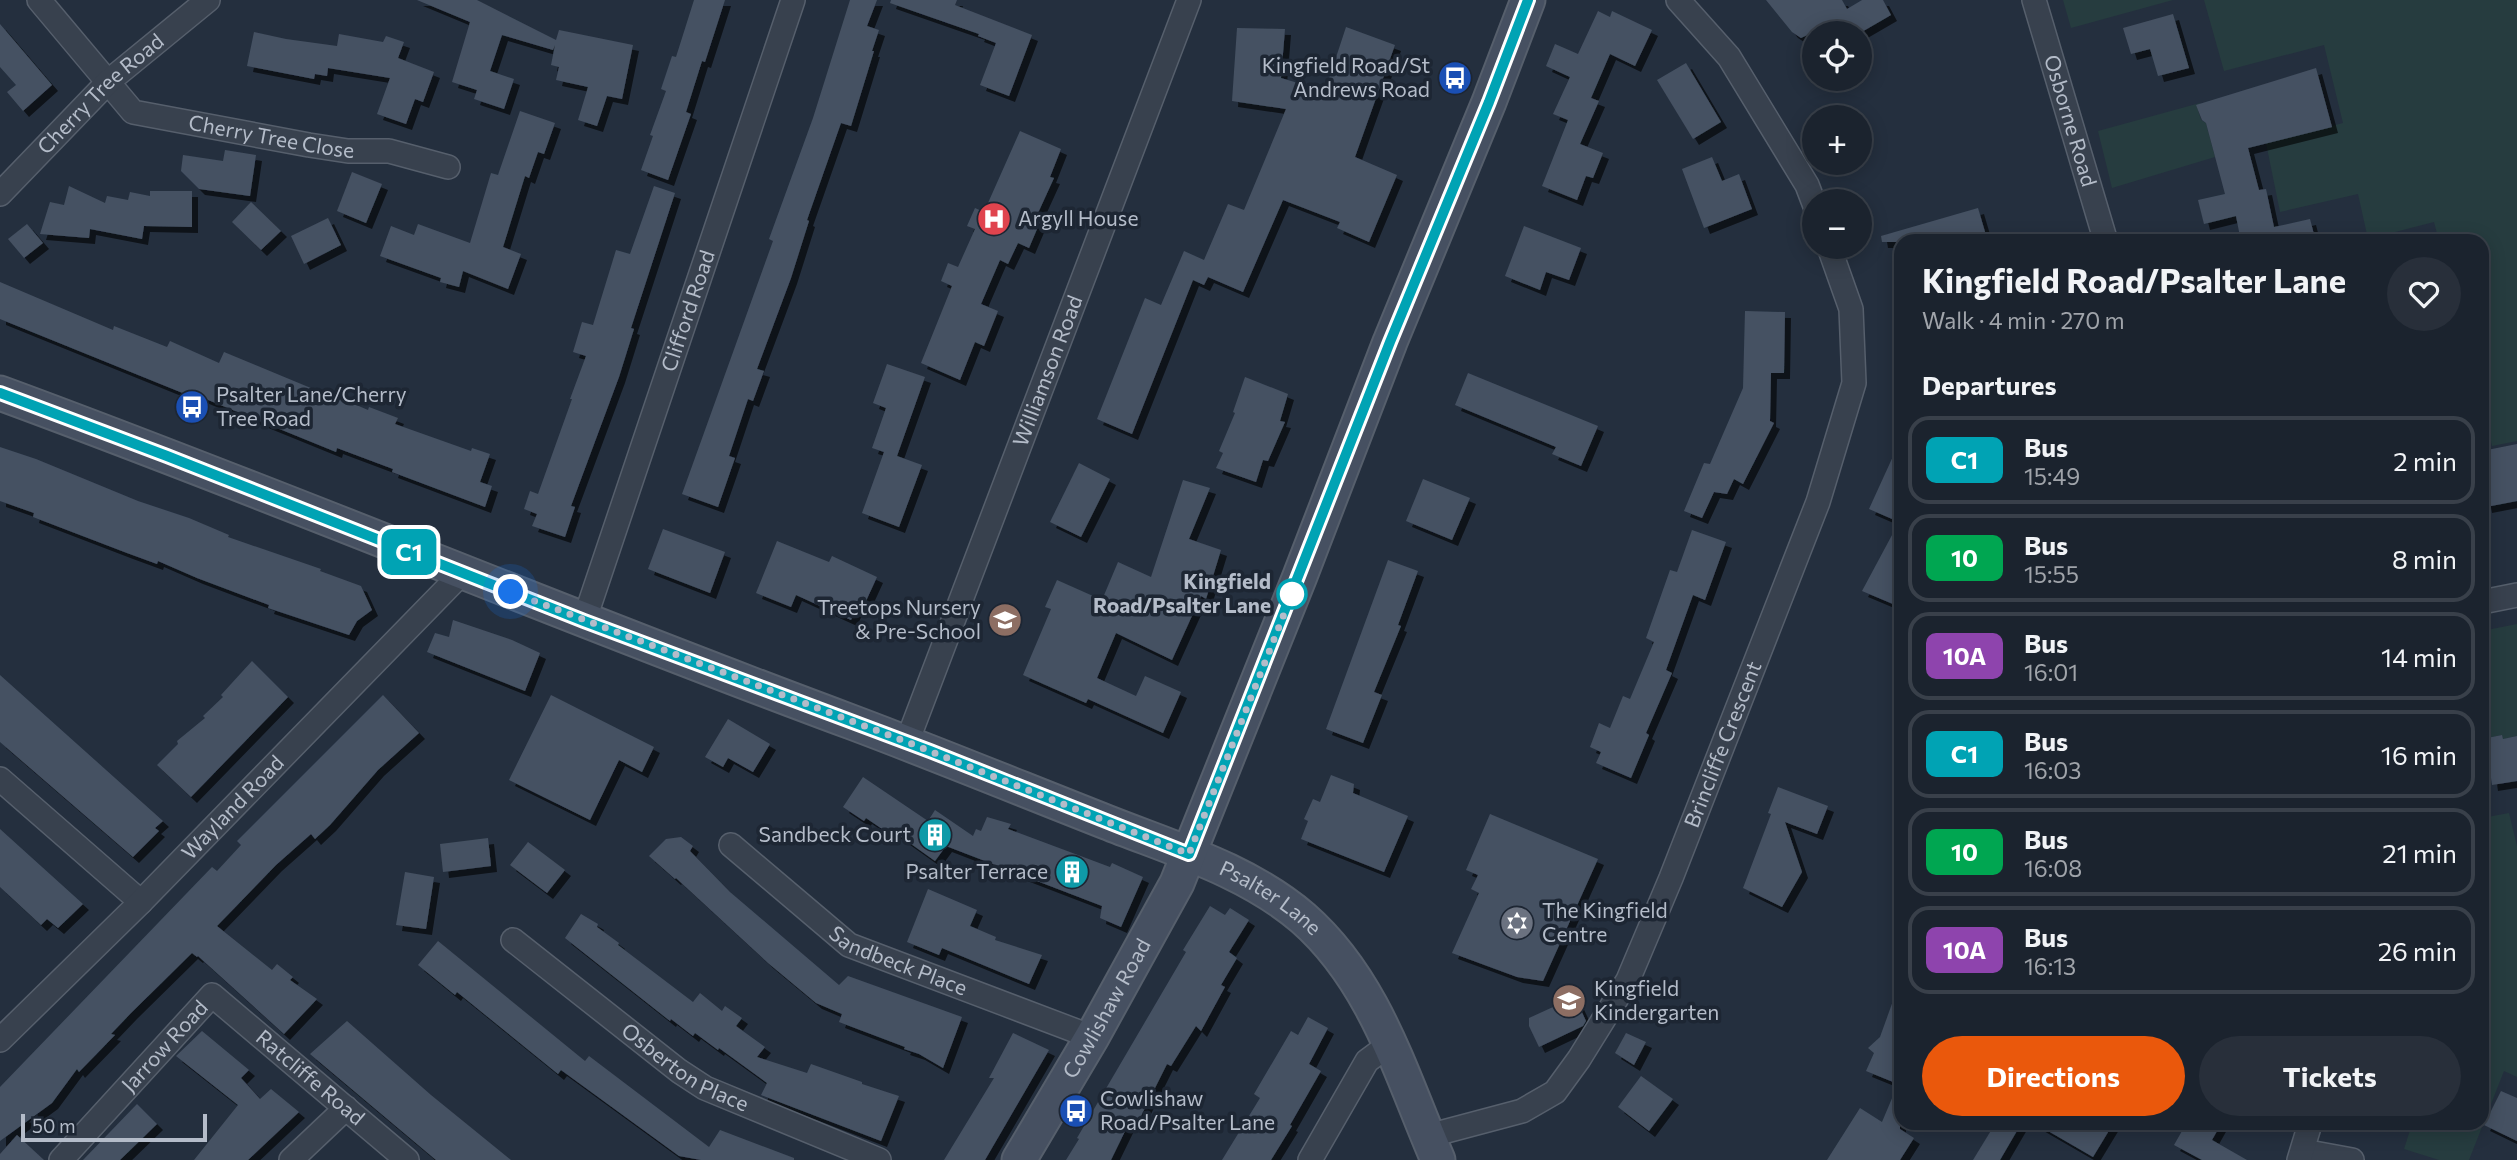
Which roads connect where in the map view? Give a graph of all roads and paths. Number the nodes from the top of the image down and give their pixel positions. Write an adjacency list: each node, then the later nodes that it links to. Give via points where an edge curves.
1 (39, 0): 8 (street, Cherry Tree Close)
2 (208, 0): 8 (street, Cherry Tree Road)
3 (793, 0): 18 (street, Clifford Road)
4 (1189, 0): 19 (street, Williamson Road)
5 (1528, 0): 22 (street, Cowlishaw Road)
6 (1678, 0): 10 (street, via 1729,57)
7 (2034, 0): 12 (street, Osborne Road)
8 (110, 81): 9 (street, Cherry Tree Close, via 134,112 348,151 389,151); 11 (street, Cherry Tree Road)
9 (448, 167)
10 (1809, 189)
11 (0, 194)
12 (2104, 234)
13 (1833, 259): 31 (street, Brincliffe Crescent, via 1851,309 1854,383 1818,502 1628,980 1555,1092 1522,1111)
14 (0, 393): 15 (street, Psalter Lane)
15 (462, 573): 18 (street, Psalter Lane); 23 (street, Wayland Road)
16 (2517, 595): 17 (street)
17 (2489, 601)
18 (584, 621): 19 (street, Psalter Lane)
19 (907, 742): 22 (street, Psalter Lane)
20 (0, 779): 23 (street)
21 (731, 845): 26 (street, Sandbeck Place, via 849,945)
22 (1189, 854): 26 (street, Cowlishaw Road); 28 (street, Psalter Lane, via 1256,886 1318,932 1348,966)
23 (141, 902): 27 (street, Wayland Road)
24 (513, 940): 36 (street, Osberton Place, via 705,1088)
25 (212, 995): 29 (street, Ratcliffe Road); 33 (street, Jarrow Road)
26 (1092, 1037): 37 (street, Cowlishaw Road)
27 (0, 1040)
28 (1390, 1044): 31 (street, Psalter Lane); 38 (street, via 1367,1061)
29 (346, 1108): 34 (street); 35 (street, Ratcliffe Road)
30 (2308, 1130): 32 (street)
31 (1433, 1148)
32 (2301, 1155): 39 (street)
33 (61, 1160)
34 (291, 1160)
35 (407, 1160)
36 (879, 1160)
37 (1019, 1160)
38 (1310, 1160)
39 (2352, 1160)

